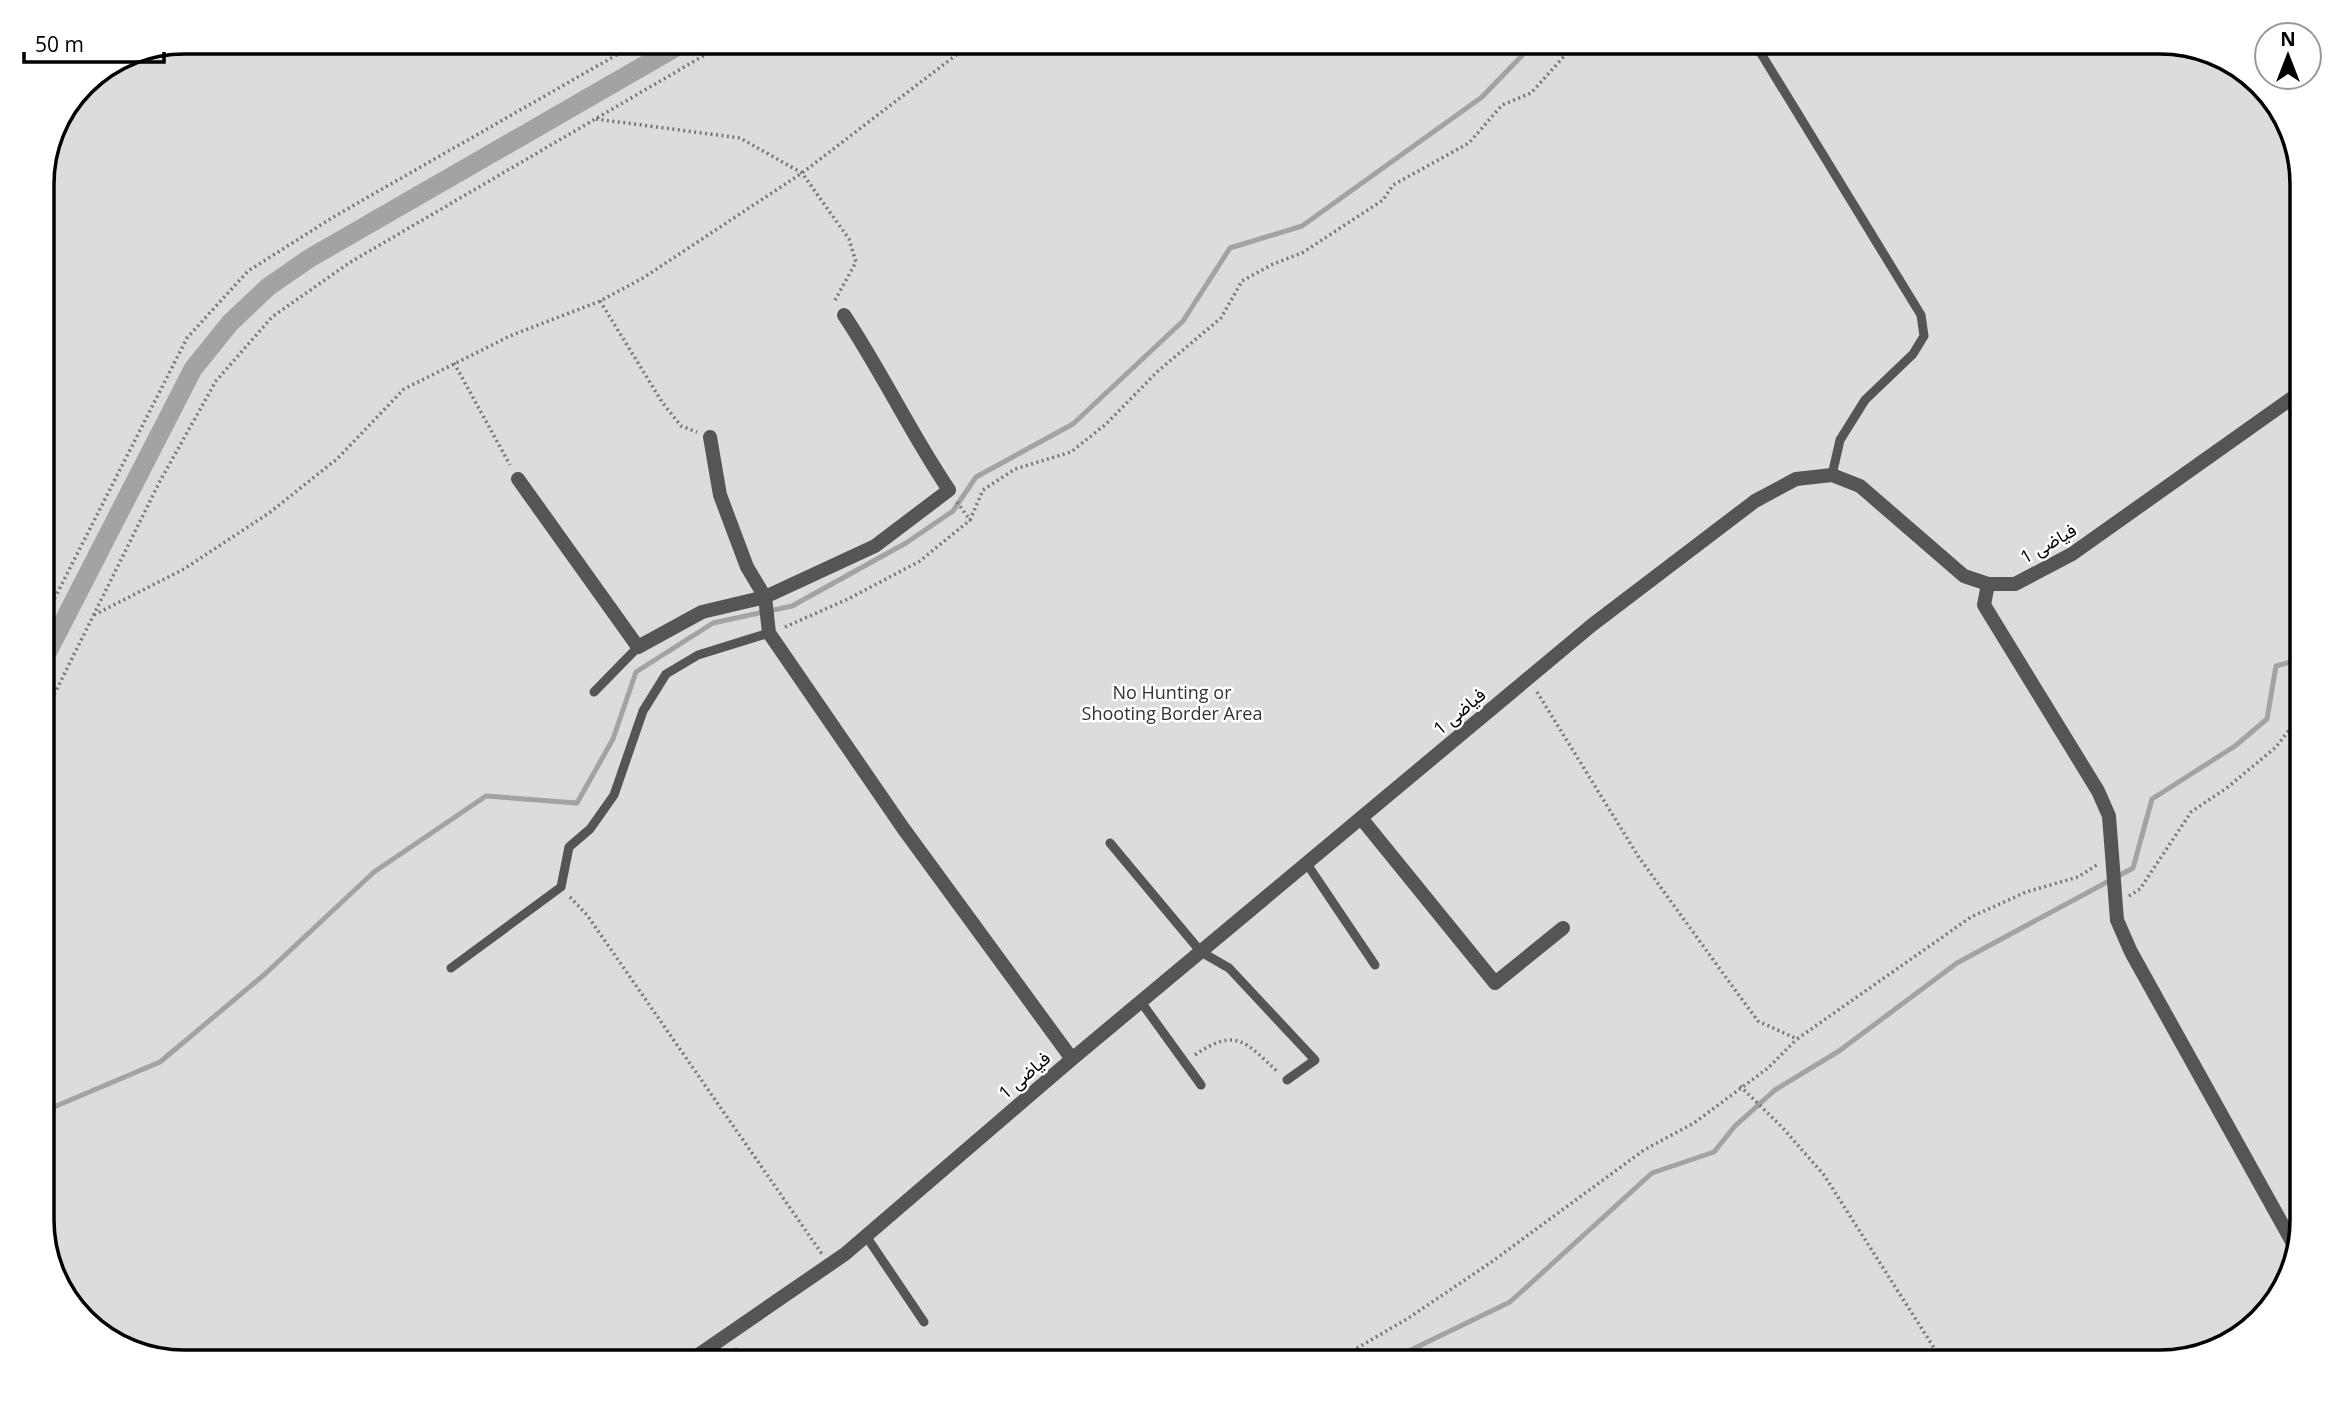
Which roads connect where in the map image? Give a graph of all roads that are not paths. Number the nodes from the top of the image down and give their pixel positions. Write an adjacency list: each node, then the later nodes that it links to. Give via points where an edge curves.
1 (1761, 54): 5 (lane, via 1922,315 1924,336 1913,354 1866,400 1840,440)
2 (844, 315): 8 (street, via 949,491 876,546)
3 (2289, 400): 7 (street, فیاضی 1, via 2072,554 2015,584)
4 (710, 437): 8 (street, via 720,495)
5 (1832, 475): 7 (street, فیاضی 1, via 1860,486 1964,576); 12 (street, فیاضی 1, via 1796,479 1755,501 1592,625)
6 (517, 479): 10 (street)
7 (1988, 583): 24 (street, via 1984,605 2109,816 2117,919 2131,952)
8 (765, 600): 9 (street); 10 (street, via 702,612)
9 (769, 628): 18 (lane, via 698,655 666,674 643,711 614,795 590,829 569,847 562,887); 20 (street, via 902,828)
10 (638, 647): 11 (lane)
11 (594, 692)
12 (1361, 818): 14 (street, فیاضی 1); 15 (street, via 1495,983)
13 (1110, 844): 16 (lane)
14 (1307, 864): 16 (street, فیاضی 1); 17 (lane)
15 (1563, 928)
16 (1201, 952): 19 (street, فیاضی 1); 21 (lane, via 1229,968 1315,1060)
17 (1375, 965)
18 (451, 968)
19 (1141, 1002): 20 (street, فیاضی 1); 22 (lane)
20 (1072, 1059): 23 (street, فیاضی 1)
21 (1287, 1080)
22 (1201, 1085)
23 (866, 1236): 25 (lane); 26 (street, فیاضی 1)
24 (2289, 1236)
25 (924, 1322)
26 (705, 1350)

